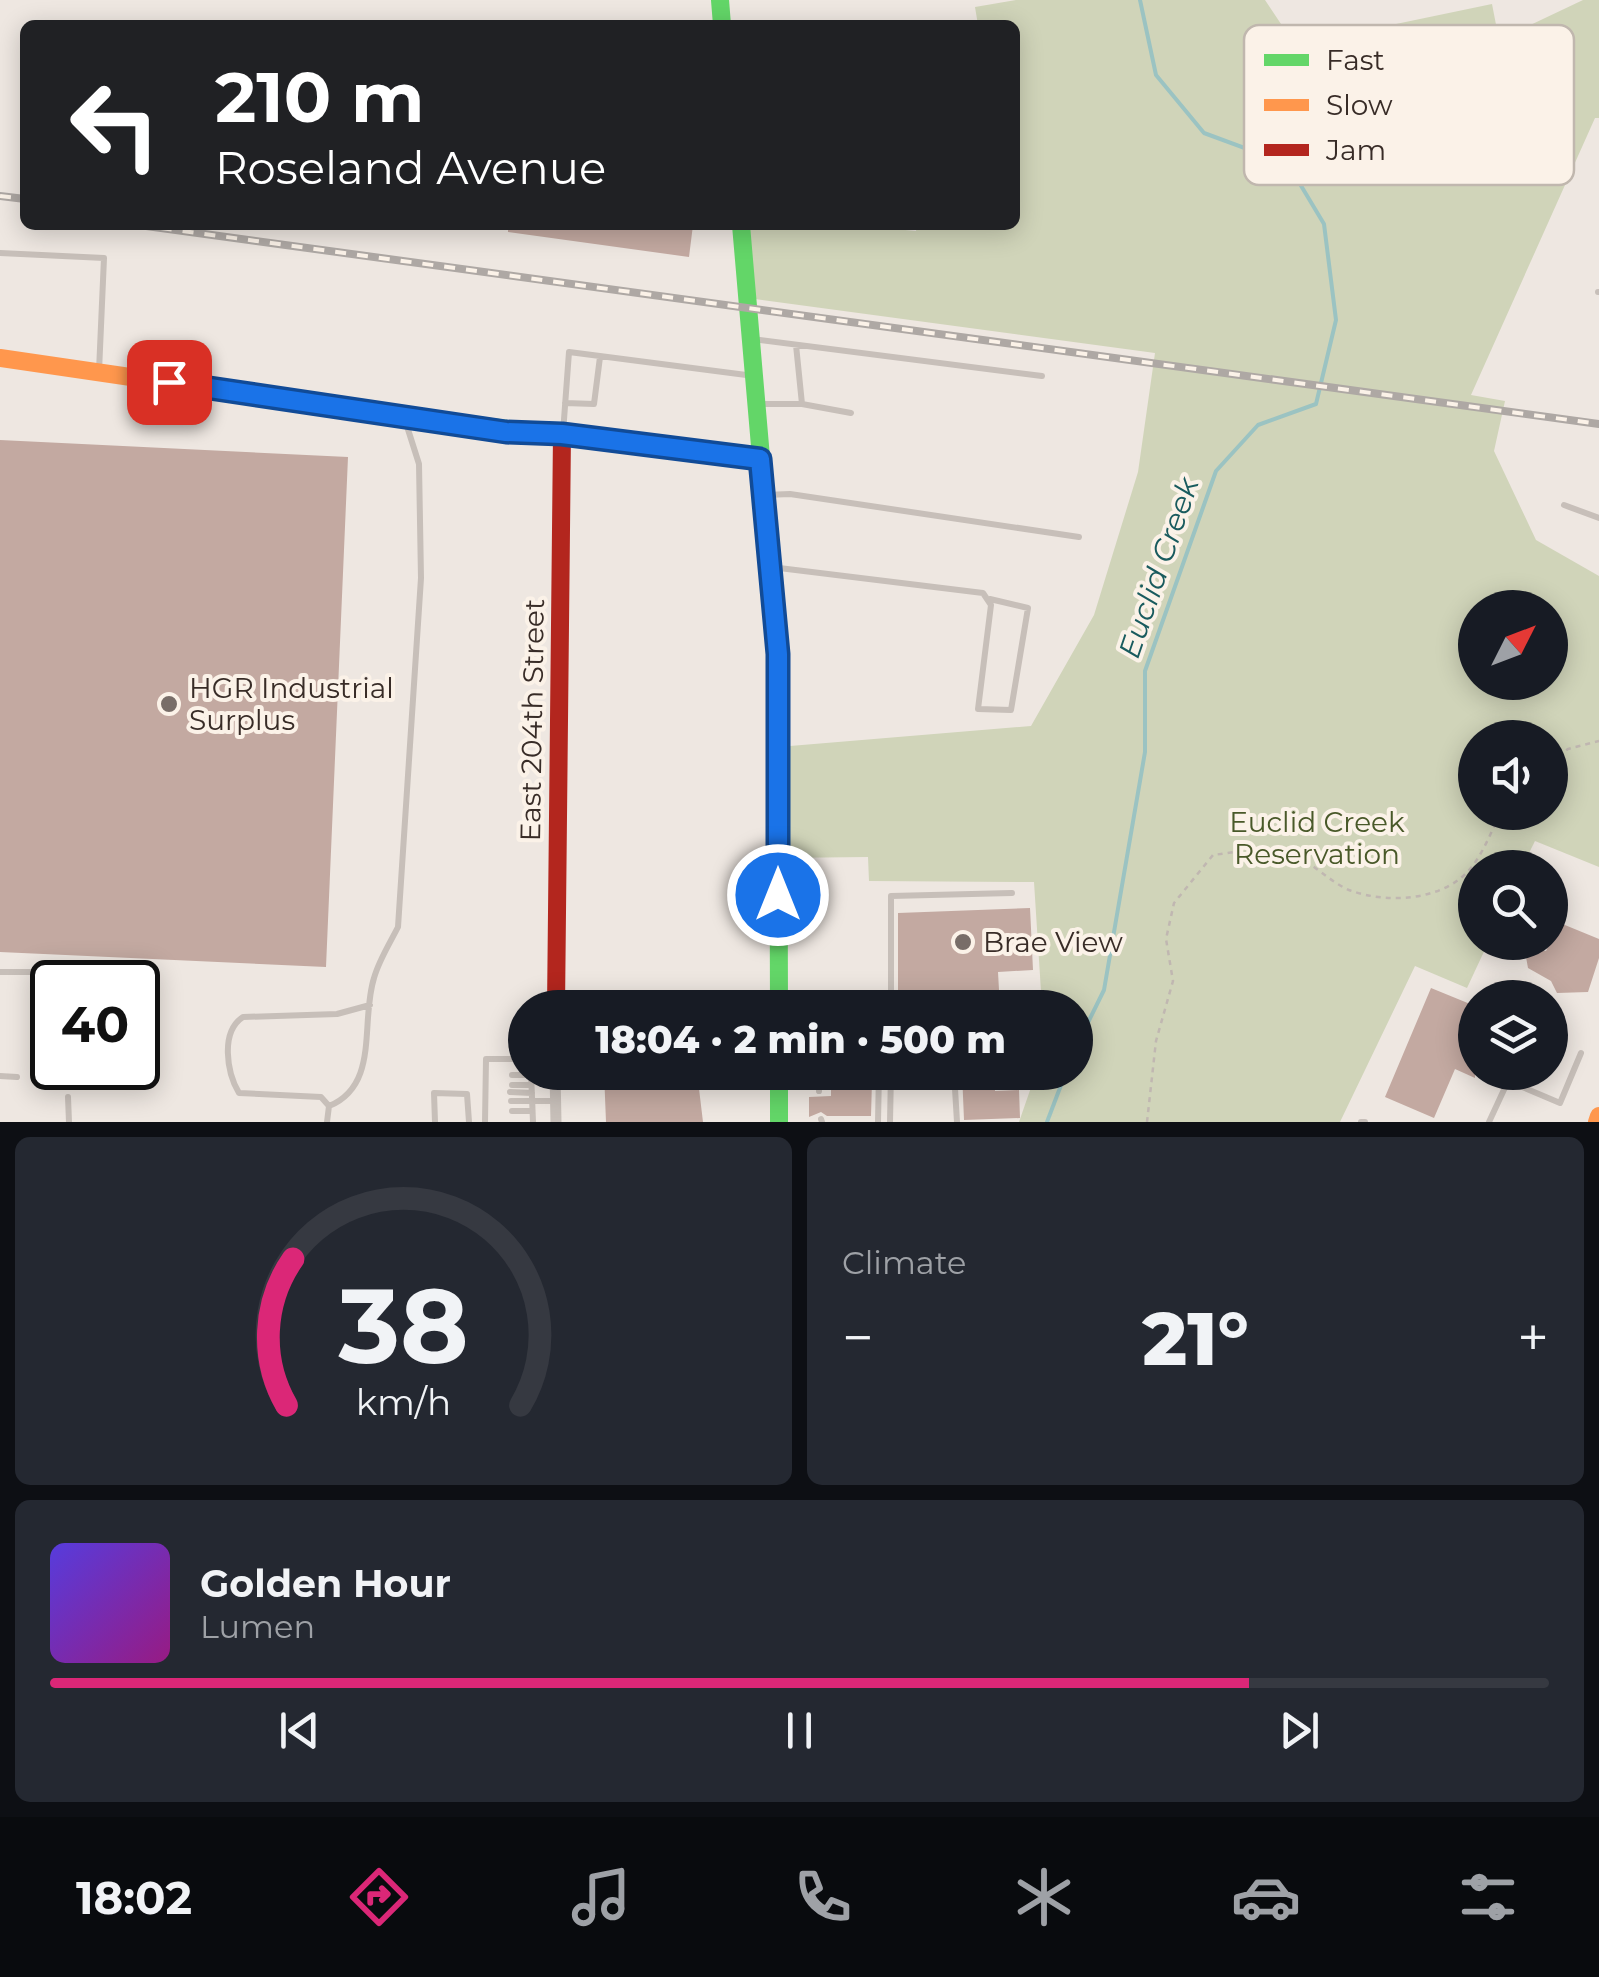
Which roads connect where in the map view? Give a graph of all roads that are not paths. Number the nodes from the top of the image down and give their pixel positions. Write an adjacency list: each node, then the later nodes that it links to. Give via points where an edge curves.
1 (740, 230): 3 (street)
2 (0, 252): 7 (lane, via 104,258)
3 (751, 339): 4 (lane); 8 (street)
4 (796, 345): 9 (lane); 12 (lane)
5 (600, 357): 8 (lane); 10 (lane, via 594,404); 10 (lane, via 568,352)
6 (0, 358): 7 (street)
7 (99, 372): 14 (street)
8 (754, 376): 11 (street)
9 (1042, 376)
10 (565, 403): 15 (lane)
11 (756, 404): 12 (lane); 16 (street)
12 (802, 404): 13 (lane)
13 (851, 413)
14 (403, 414): 15 (street, via 506,432); 29 (lane, via 420,464 414,715 398,927 373,979)
15 (562, 434): 16 (street); 26 (street, East 204th Street)
16 (760, 459): 17 (street)
17 (764, 495): 20 (lane); 21 (street)
18 (1564, 505): 19 (lane)
19 (1599, 518)
20 (1079, 537)
21 (770, 566): 22 (lane); 27 (street, via 778,654)
22 (990, 598): 22 (lane, via 978,709 1010,710 1028,608)
23 (1012, 894): 28 (lane, via 891,896)
24 (0, 972): 25 (lane)
25 (30, 972)
26 (556, 990)
27 (779, 990)
28 (890, 990)
29 (370, 1005): 43 (lane, via 360,1084); 43 (lane, via 337,1014 242,1017 231,1031 230,1070 239,1093 321,1097)
30 (1581, 1052): 57 (lane, via 1560,1103 1508,1081)
31 (508, 1059): 50 (lane, via 486,1059)
32 (0, 1076): 33 (lane)
33 (17, 1078)
34 (532, 1090): 40 (lane)
35 (555, 1090): 42 (street)
36 (779, 1090): 53 (street)
37 (879, 1090): 54 (lane)
38 (890, 1090): 55 (lane)
39 (955, 1090): 56 (lane)
40 (532, 1093): 40 (lane, via 511,1093); 42 (lane); 45 (lane)
41 (68, 1097): 46 (lane)
42 (555, 1101): 52 (street)
43 (330, 1106): 47 (lane)
44 (512, 1111): 45 (lane)
45 (532, 1111): 51 (lane)
46 (70, 1122)
47 (327, 1122)
48 (435, 1122): 49 (lane, via 434,1092 467,1094)
49 (468, 1122)
50 (485, 1122)
51 (533, 1122)
52 (556, 1122)
53 (779, 1122)
54 (878, 1122)
55 (890, 1122)
56 (957, 1122)
57 (1489, 1122)

